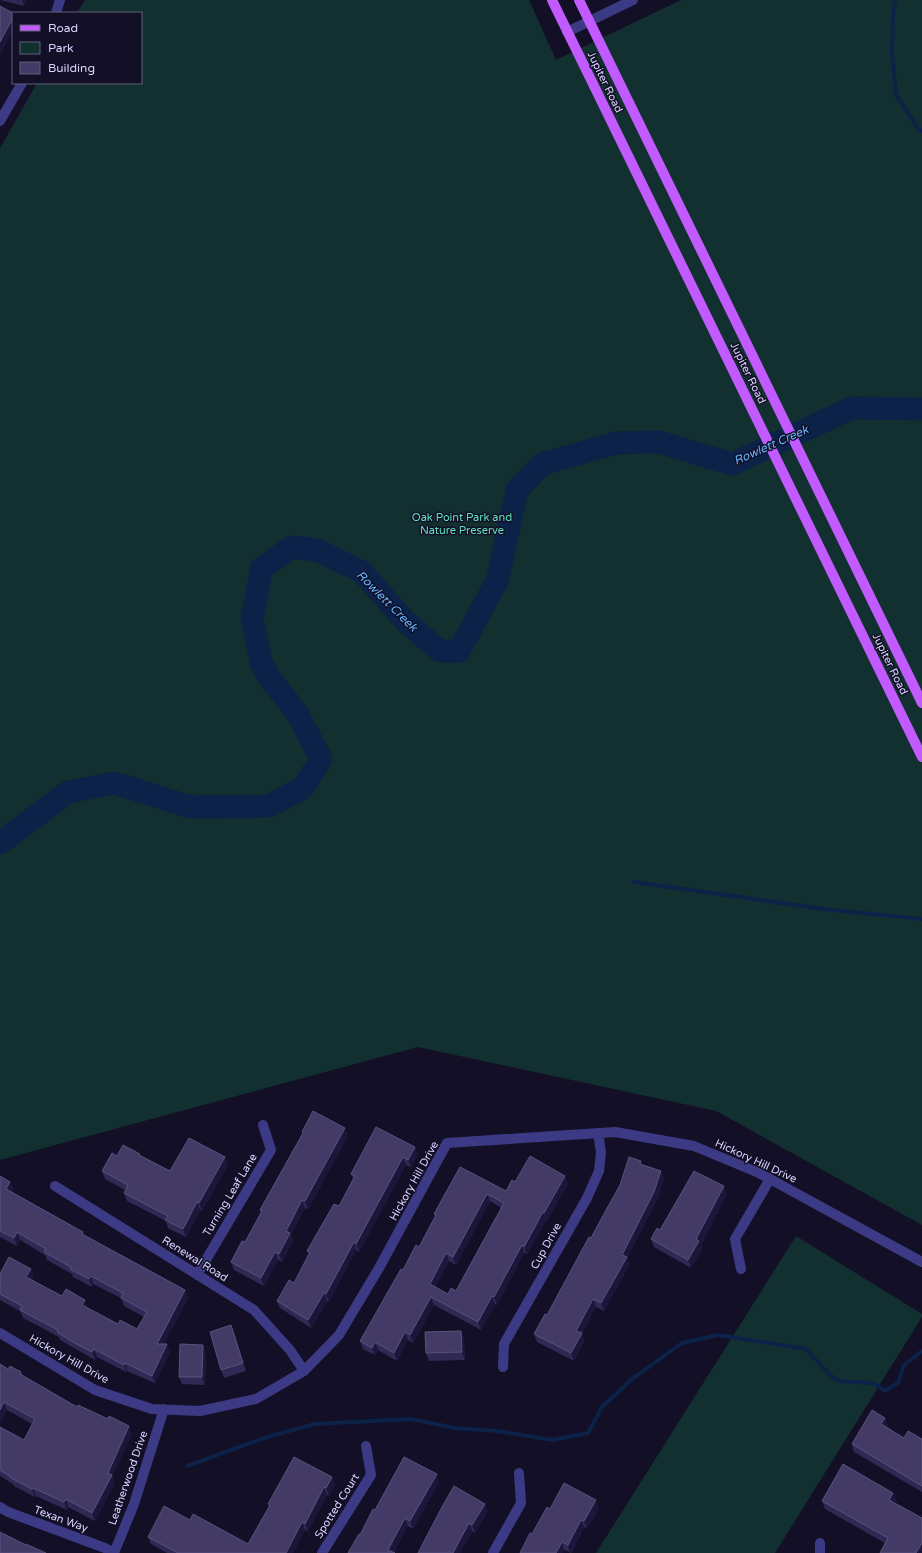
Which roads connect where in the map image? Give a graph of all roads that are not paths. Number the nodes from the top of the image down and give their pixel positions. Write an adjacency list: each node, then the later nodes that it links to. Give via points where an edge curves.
1 (60, 0): 5 (street)
2 (552, 0): 7 (main road, Jupiter Road)
3 (579, 0): 6 (main road, Jupiter Road)
4 (633, 0): 6 (street)
5 (56, 12)
6 (588, 20): 7 (street); 10 (main road, Jupiter Road)
7 (567, 32): 11 (main road, Jupiter Road)
8 (21, 84): 9 (street)
9 (0, 121)
10 (922, 703)
11 (922, 757)
12 (263, 1125): 18 (street, Turning Leaf Lane, via 271,1150)
13 (598, 1133): 14 (street, Hickory Hill Drive, via 615,1132 694,1146); 20 (street, Cup Drive, via 601,1152 599,1171 587,1198 504,1344); 21 (street, Hickory Hill Drive, via 448,1143 339,1335)
14 (770, 1179): 16 (street, Hickory Hill Drive); 17 (street, via 735,1240)
15 (55, 1186): 18 (street, Renewal Road)
16 (922, 1262)
17 (741, 1269)
18 (197, 1275): 21 (street, Renewal Road, via 254,1310 290,1350)
19 (0, 1333): 22 (street, Hickory Hill Drive, via 95,1390 152,1409)
20 (503, 1367)
21 (304, 1372): 22 (street, Hickory Hill Drive, via 256,1398 200,1411)
22 (164, 1409): 27 (street, Leatherwood Drive, via 134,1504)
23 (366, 1446): 28 (street, Spotted Court, via 370,1475)
24 (519, 1473): 29 (street, via 521,1503)
25 (0, 1508): 27 (street, Texan Way)
26 (820, 1542): 30 (street)
27 (114, 1553)
28 (322, 1553)
29 (493, 1553)
30 (820, 1553)

